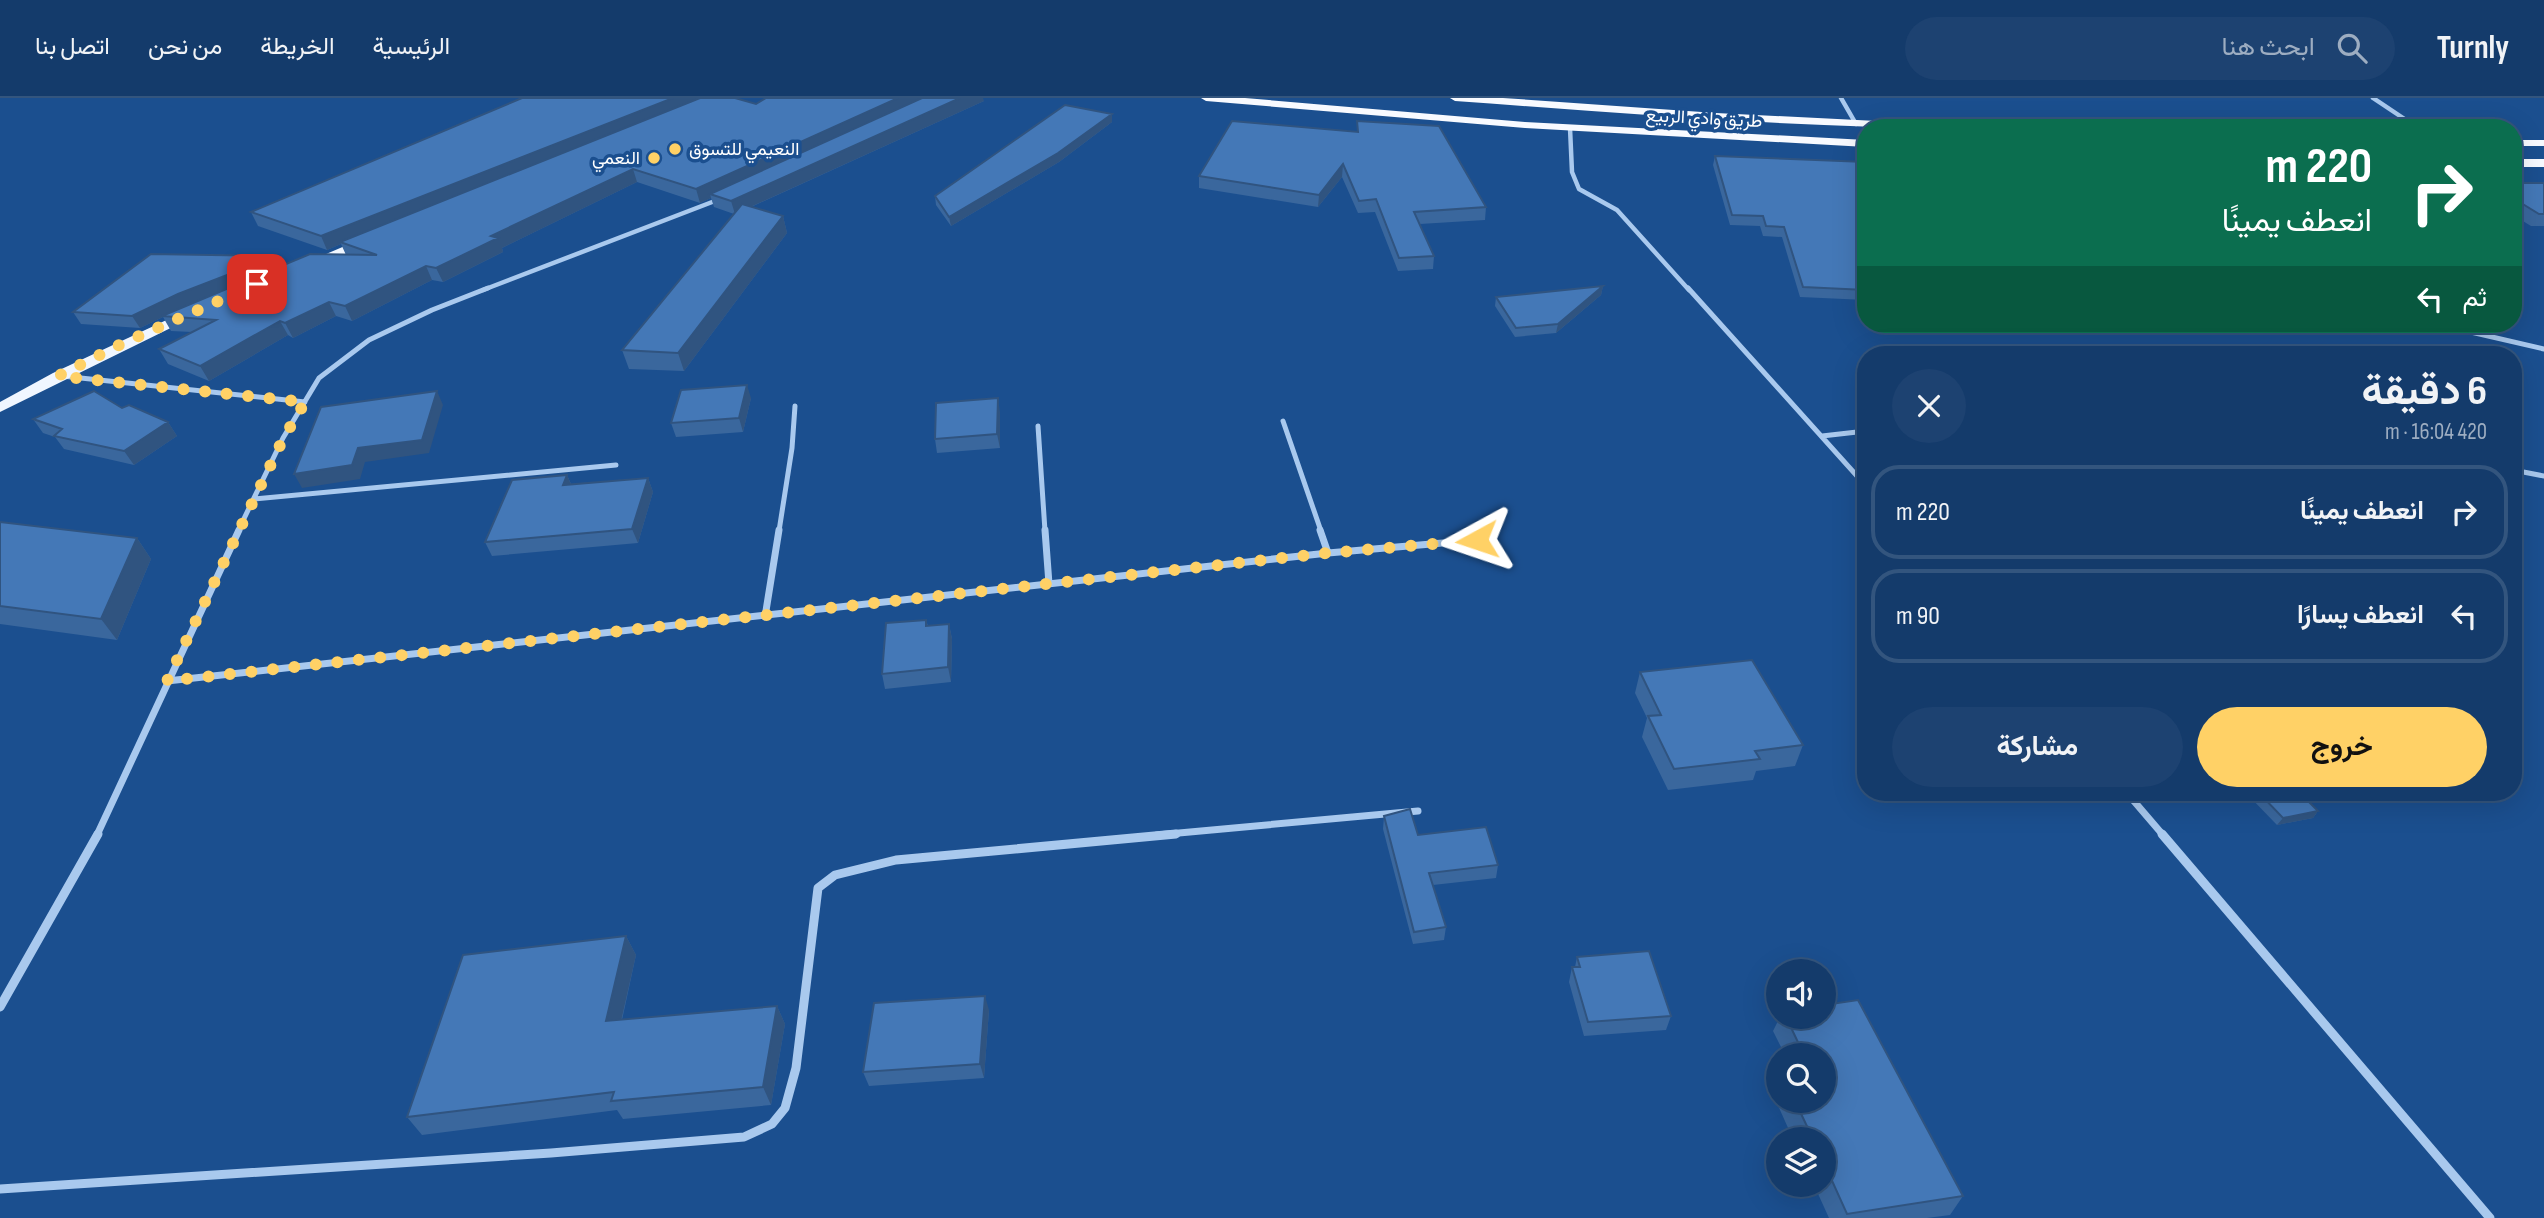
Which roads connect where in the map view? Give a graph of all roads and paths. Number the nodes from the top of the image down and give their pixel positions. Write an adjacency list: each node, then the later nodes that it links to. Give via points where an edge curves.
1 (1206, 98): 8 (highway, طريق وادي الربيع)
2 (1455, 98): 5 (highway)
3 (1841, 98): 7 (street)
4 (2373, 98): 6 (street)
5 (1523, 100): 7 (highway)
6 (2404, 119)
7 (1856, 124)
8 (1570, 128): 11 (highway, طريق وادي الربيع); 27 (street, via 1576,188 1589,199 1617,210)
9 (2522, 143): 10 (highway)
10 (2544, 143)
11 (1857, 144)
12 (2522, 163): 13 (highway)
13 (2544, 163)
14 (731, 194): 21 (street, via 432,310 369,340 319,378)
15 (380, 236): 16 (main road)
16 (304, 265)
17 (202, 308): 20 (main road)
18 (2475, 333): 19 (street)
19 (2544, 349)
20 (58, 376): 21 (street); 23 (main road)
21 (305, 402): 32 (street)
22 (796, 406): 36 (street)
23 (0, 408)
24 (1283, 421): 34 (street)
25 (1038, 426): 35 (street)
26 (1857, 432): 27 (street)
27 (1822, 436): 30 (street)
28 (616, 465): 32 (street)
29 (2522, 472): 31 (street)
30 (1857, 476)
31 (2544, 476)
32 (254, 499): 37 (street)
33 (1477, 540): 34 (street)
34 (1328, 553): 35 (street)
35 (1049, 584): 36 (street)
36 (765, 617): 37 (street)
37 (167, 681): 40 (street, via 103,824)
38 (2134, 801): 42 (street)
39 (1418, 811): 41 (street, via 896,860 835,875 818,888 796,1068 785,1108 772,1124 744,1137)
40 (0, 1007)
41 (0, 1189)
42 (2490, 1218)

